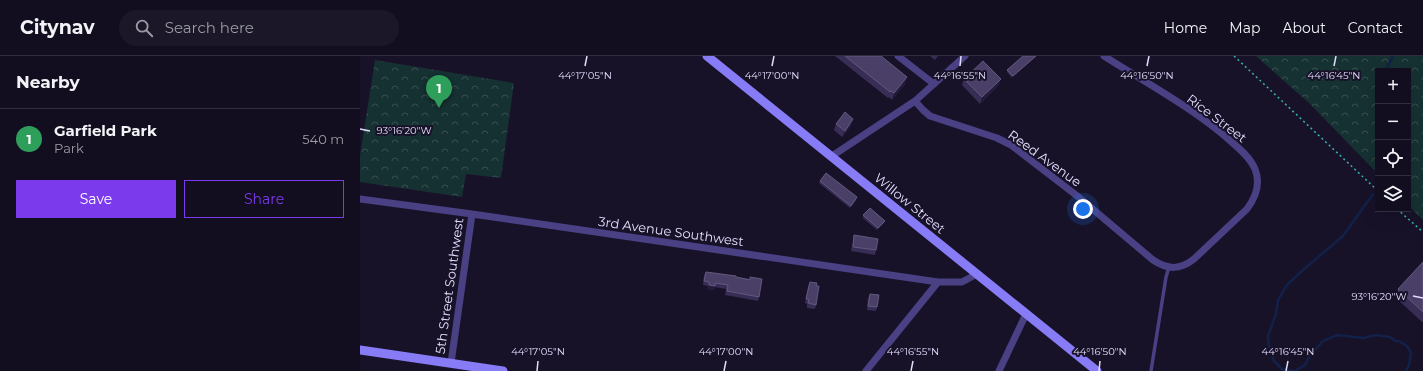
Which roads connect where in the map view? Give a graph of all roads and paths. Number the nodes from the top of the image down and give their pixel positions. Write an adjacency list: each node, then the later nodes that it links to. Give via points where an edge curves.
1 (707, 56): 8 (street, Willow Street)
2 (898, 56): 6 (street)
3 (965, 56): 6 (street)
4 (1104, 56): 14 (street, Rice Street, via 1210,124 1246,155 1256,169 1258,189 1254,200 1247,208 1194,259 1186,265)
5 (1234, 56): 9 (path)
6 (934, 84): 7 (street)
7 (915, 100): 8 (street); 14 (street, Reed Avenue, via 930,116 1012,145 1153,260)
8 (832, 156): 15 (street, Willow Street)
9 (1375, 188)
10 (360, 199): 12 (street, 3rd Avenue Southwest)
11 (1401, 212): 13 (path)
12 (472, 214): 16 (street, 3rd Avenue Southwest); 19 (street, 5th Street Southwest)
13 (1423, 232)
14 (1169, 267): 24 (lane)
15 (977, 274): 16 (street, 3rd Avenue Southwest, via 962,282); 17 (street, Willow Street)
16 (938, 282): 20 (street)
17 (1026, 314): 22 (street); 23 (street, Willow Street)
18 (360, 350): 19 (street)
19 (451, 363): 21 (street)
20 (868, 370)
21 (503, 371)
22 (999, 371)
23 (1097, 371)
24 (1151, 371)

